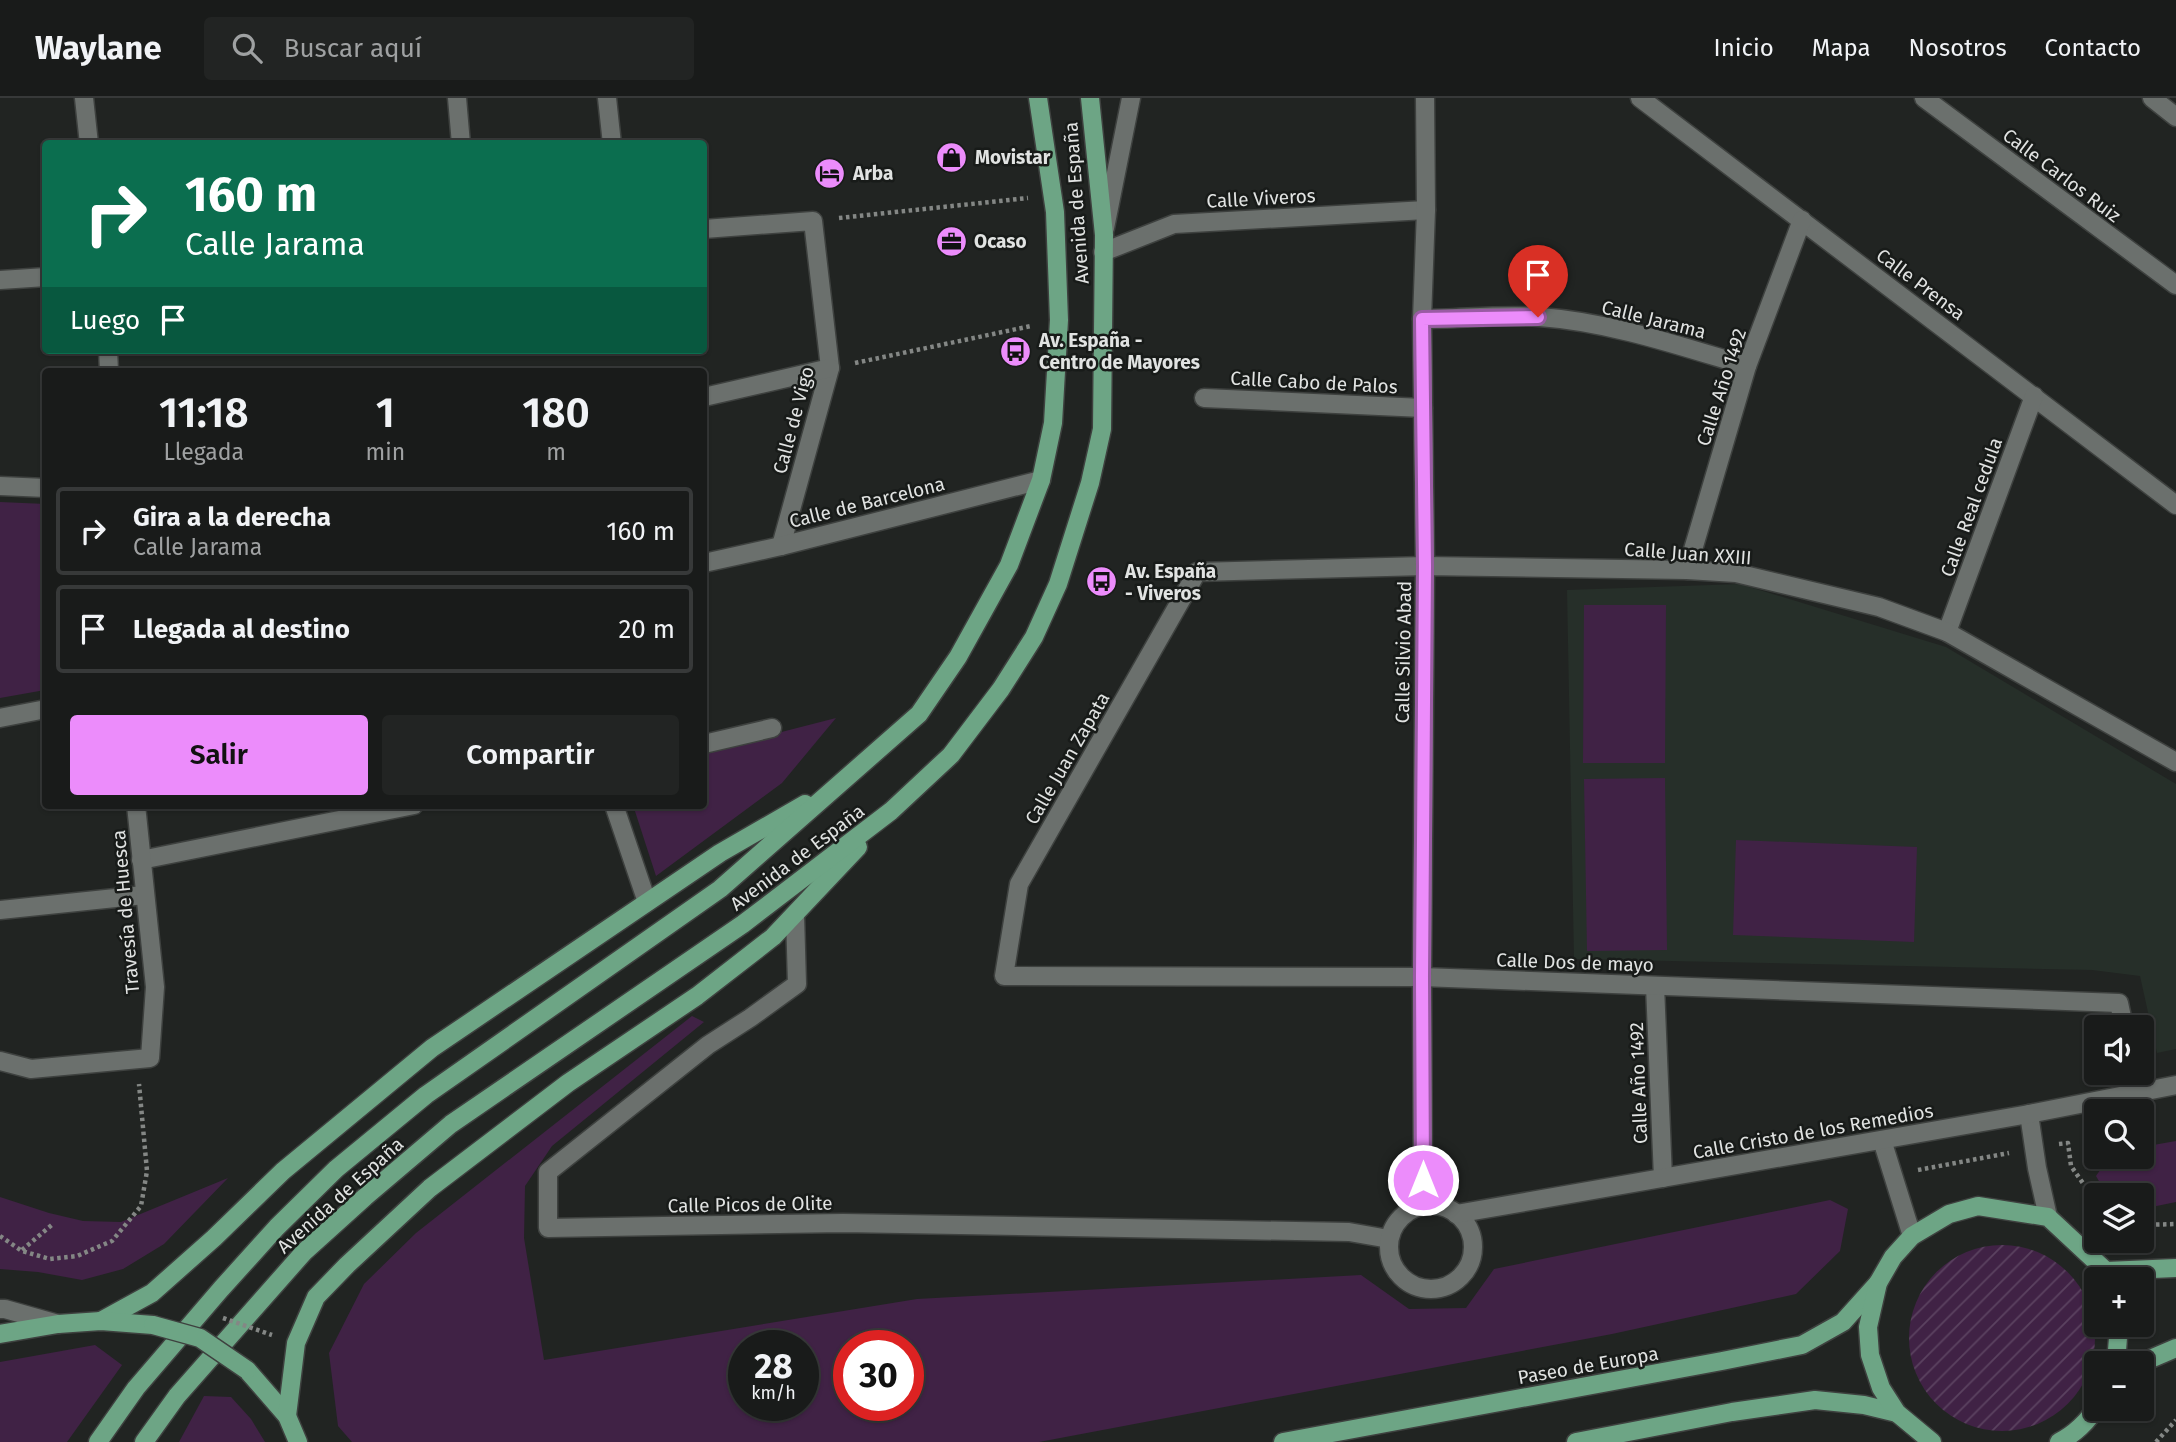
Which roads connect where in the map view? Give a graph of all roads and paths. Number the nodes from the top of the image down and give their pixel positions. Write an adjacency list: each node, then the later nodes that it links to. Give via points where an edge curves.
1 (84, 98): 12 (street)
2 (457, 98): 13 (street)
3 (607, 98): 14 (street)
4 (1038, 98): 15 (main road, Avenida de España)
5 (1090, 98): 20 (main road, Avenida de España)
6 (1131, 98): 20 (street)
7 (1426, 98): 16 (street, Calle Silvio Abad)
8 (1640, 98): 17 (street, Calle Prensa)
9 (1924, 98): 23 (street, Calle Carlos Ruiz)
10 (2152, 98): 11 (street)
11 (2176, 117)
12 (89, 140)
13 (461, 140)
14 (612, 140)
15 (1052, 196): 18 (path); 25 (main road, Avenida de España)
16 (1426, 210): 20 (street, Calle Viveros, via 1174,224); 24 (street, Calle Silvio Abad)
17 (1802, 219): 26 (street, Calle Año 1492); 29 (street, Calle Prensa)
18 (813, 220): 19 (street); 27 (street, Calle de Vigo)
19 (707, 229)
20 (1103, 244): 51 (main road, Avenida de España, via 1102,429 1059,584 1002,689 951,755)
21 (42, 277): 22 (street)
22 (0, 280)
23 (2176, 285)
24 (1422, 319): 26 (street, Calle Jarama, via 1538,317 1586,323); 31 (street, Calle Silvio Abad)
25 (1059, 320): 27 (path); 32 (main road, Avenida de España, via 1053,423)
26 (1747, 366): 39 (street, Calle Año 1492)
27 (830, 369): 28 (street); 36 (street, Calle de Vigo)
28 (707, 396)
29 (2034, 396): 35 (street, Calle Prensa); 41 (street, Calle Real cedula)
30 (1204, 398): 31 (street, Calle Cabo de Palos)
31 (1423, 408): 38 (street, Calle Silvio Abad)
32 (1041, 480): 36 (street, Calle de Barcelona); 47 (main road, Avenida de España, via 1009,565 958,657 919,714)
33 (0, 486): 34 (street)
34 (42, 488)
35 (2176, 505)
36 (781, 546): 37 (street, Calle de Barcelona)
37 (707, 562)
38 (1425, 566): 39 (street, Calle Juan XXIII); 40 (street, Calle Juan XXIII); 58 (street, Calle Silvio Abad)
39 (1687, 570): 41 (street, Calle Juan XXIII, via 1736,573 1879,607)
40 (1197, 572): 57 (street, Calle Juan Zapata, via 1019,884)
41 (1947, 632): 46 (street, Calle Juan XXIII)
42 (42, 710): 43 (street)
43 (0, 718)
44 (772, 728): 45 (street)
45 (707, 743)
46 (2176, 762)
47 (838, 785): 54 (main road, via 720,853); 95 (main road, Avenida de España, via 720,889 426,1095 336,1169 221,1289 136,1388)
48 (136, 809): 52 (street, Travesía de Huesca)
49 (394, 809): 52 (street)
50 (615, 809): 54 (street)
51 (891, 811): 56 (main road); 96 (main road, Avenida de España, via 743,925 451,1124 304,1252 177,1396)
52 (141, 860): 53 (street, Travesía de Huesca)
53 (144, 895): 55 (street); 61 (street, Travesía de Huesca, via 155,987 150,1058 31,1069)
54 (647, 902): 85 (main road, via 432,1048 283,1171 152,1293)
55 (0, 910)
56 (795, 915): 77 (street, Calle Picos de Olite, via 797,984 708,1045 548,1172 548,1228 843,1223 1349,1232); 92 (main road, via 697,996 568,1083 430,1188 347,1265 316,1297 296,1343)
57 (1004, 976): 58 (street, Calle Dos de mayo)
58 (1422, 977): 59 (street, Calle Dos de mayo); 69 (street, Calle Silvio Abad)
59 (1656, 986): 60 (street, Calle Dos de mayo, via 2119,1003); 68 (street, Calle Año 1492)
60 (2122, 1015)
61 (0, 1061)
62 (2135, 1085): 65 (street)
63 (2176, 1085): 65 (street, Calle Cristo de los Remedios)
64 (139, 1090): 78 (path, via 147,1171 141,1206 112,1241 78,1256 50,1259)
65 (2136, 1092): 66 (street, Calle Cristo de los Remedios)
66 (2029, 1114): 67 (street, Calle Cristo de los Remedios); 71 (street)
67 (1882, 1140): 68 (street, Calle Cristo de los Remedios); 76 (street)
68 (1663, 1178): 70 (street, Calle Cristo de los Remedios)
69 (1423, 1206): 70 (street, via 1443,1207); 77 (street, via 1398,1220)
70 (1457, 1214): 77 (street, via 1471,1234 1469,1263 1463,1274 1438,1289 1409,1283 1394,1267)
71 (2048, 1217): 76 (main road, via 1978,1206 1949,1214); 79 (main road)
72 (54, 1223): 78 (path)
73 (2176, 1224): 74 (path)
74 (2154, 1225)
75 (0, 1236): 78 (path)
76 (1912, 1236): 82 (main road, via 1893,1256)
77 (1389, 1239)
78 (22, 1251)
79 (2100, 1267)
80 (2176, 1268): 81 (main road)
81 (2154, 1270)
82 (1878, 1283): 91 (main road, via 1868,1327 1870,1355 1881,1388); 98 (main road, Paseo de Europa, via 1843,1322 1802,1345)
83 (0, 1310): 86 (street)
84 (220, 1317): 88 (path, bridge)
85 (101, 1321): 86 (main road); 92 (main road, bridge, via 153,1325 200,1338 247,1370)
86 (58, 1324): 87 (main road)
87 (0, 1334)
88 (272, 1335)
89 (2176, 1348): 90 (main road)
90 (2154, 1357)
91 (1897, 1413): 99 (main road, via 1815,1400); 100 (main road)
92 (287, 1416): 97 (main road)
93 (2176, 1420): 102 (path)
94 (2086, 1421): 101 (main road)
95 (98, 1442)
96 (144, 1442)
97 (298, 1442)
98 (1283, 1442)
99 (1576, 1442)
100 (1932, 1442)
101 (2059, 1442)
102 (2156, 1442)

